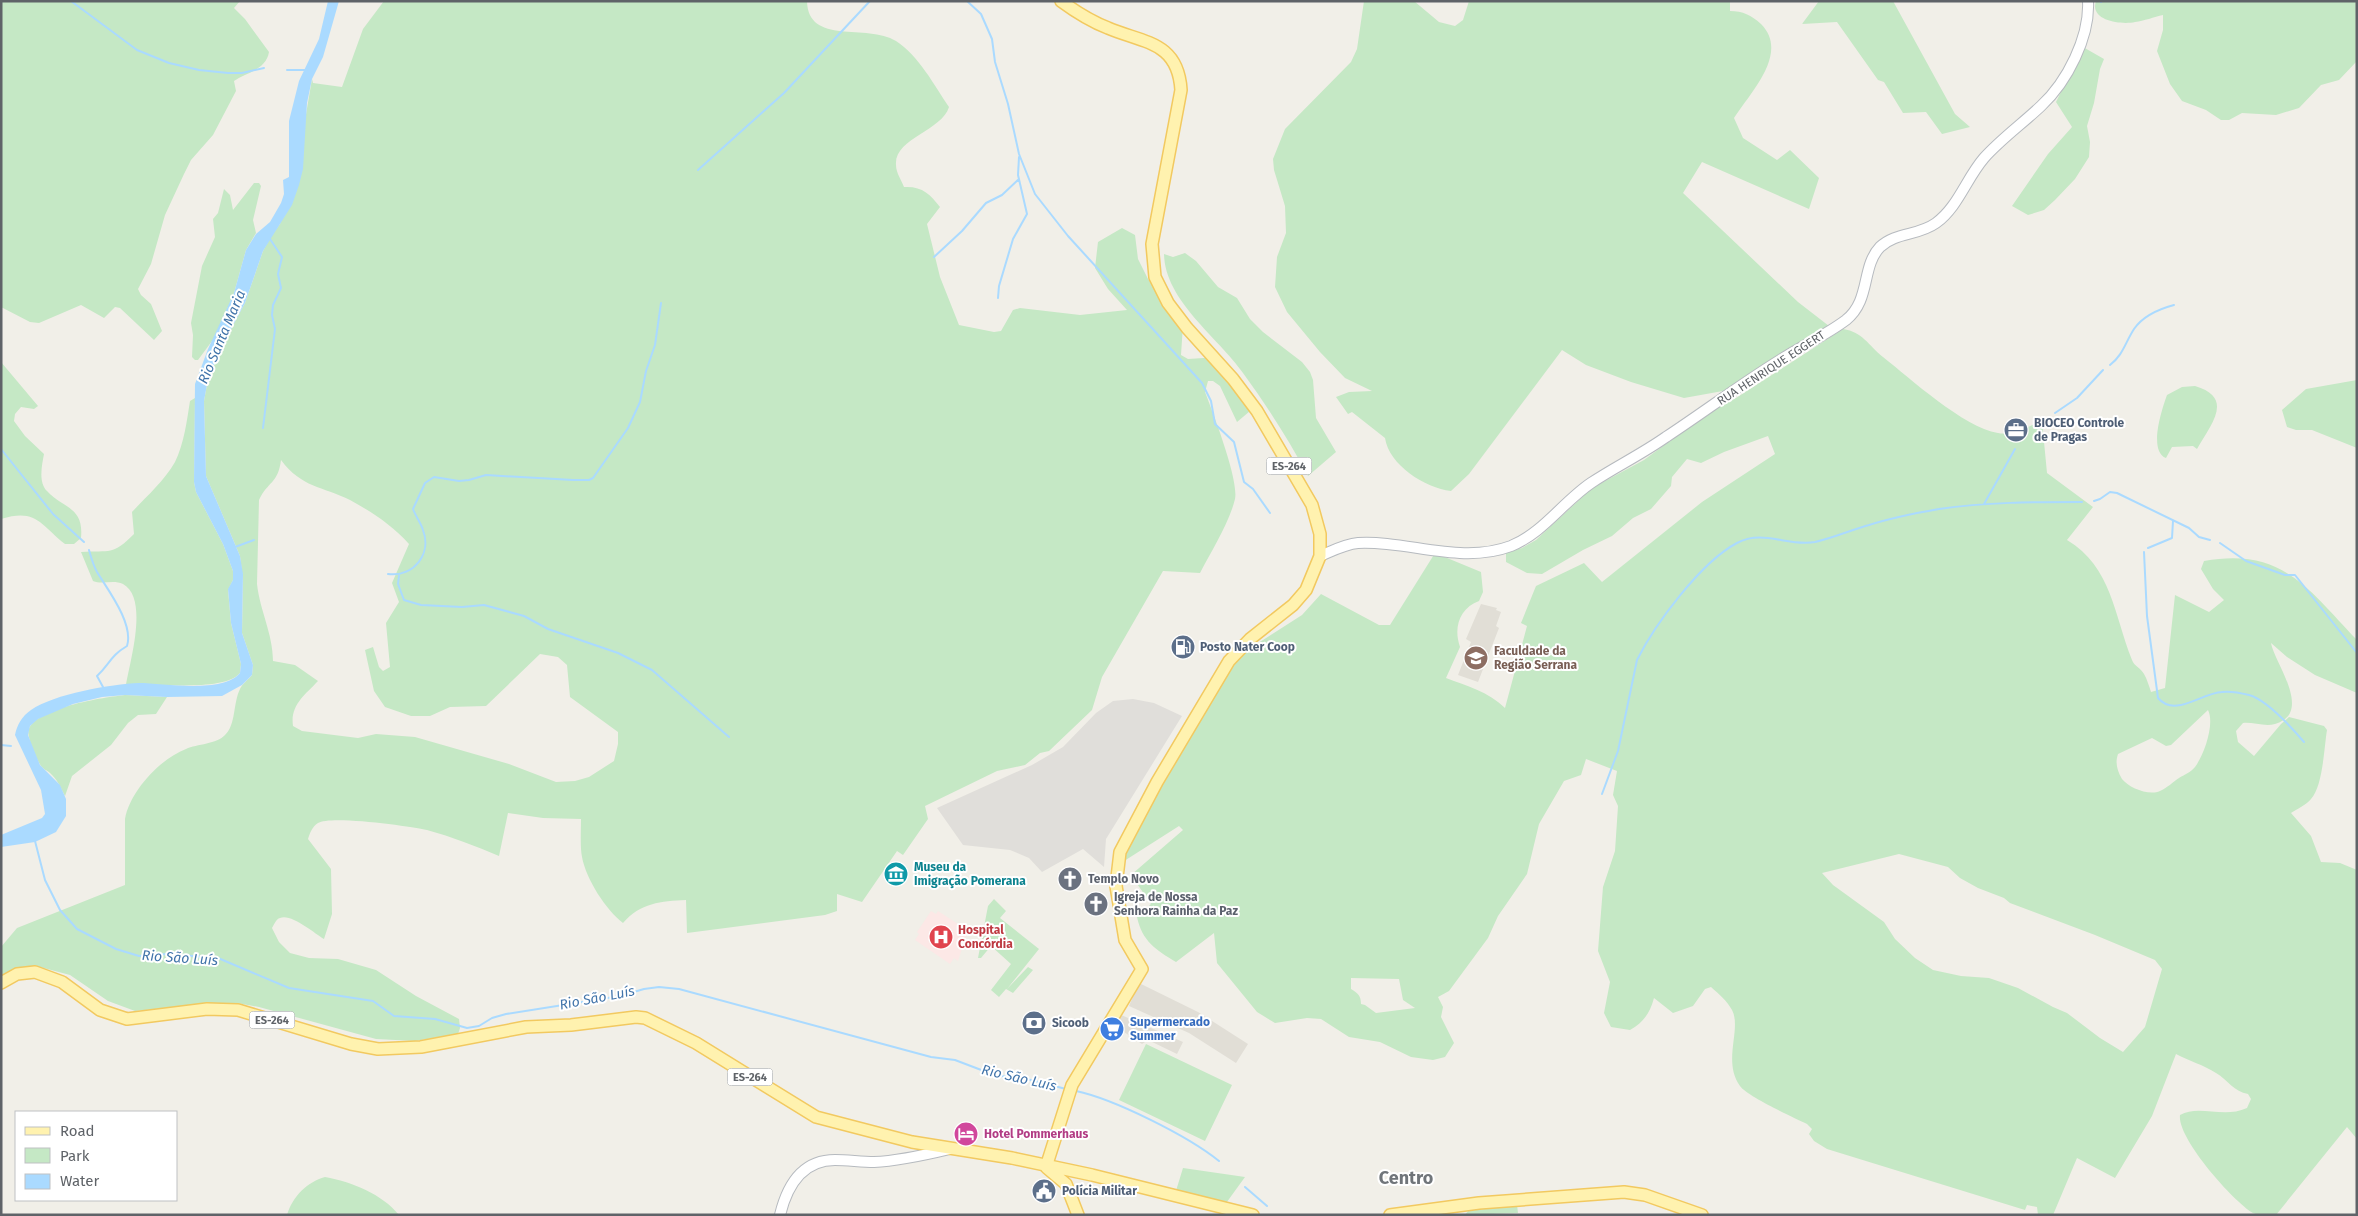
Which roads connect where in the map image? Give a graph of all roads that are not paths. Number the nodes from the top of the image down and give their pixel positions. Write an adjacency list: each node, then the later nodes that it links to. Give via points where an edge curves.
1 (1060, 1): 3 (main road, ES-264, via 1090,20 1151,42 1176,67 1181,90 1152,244 1155,277 1186,328 1233,379 1257,412 1312,505 1320,534)
2 (2088, 1): 3 (street, RUA HENRIQUE EGGERT, via 2089,13 2076,55 2050,96 1984,159 1948,213 1922,232 1895,237 1875,253 1861,301 1845,321 1779,360 1594,481 1569,499 1539,529 1509,547 1488,551 1436,552 1360,543)
3 (1320, 556): 6 (main road, ES-264, via 1310,582 1297,600 1229,660 1120,852 1116,886 1124,940 1142,969 1072,1085)
4 (1, 982): 5 (main road, ES-264, via 16,974 35,972 57,980 100,1010 127,1019 207,1010 238,1010 378,1049 421,1047 526,1027 636,1017 652,1020 696,1043 816,1117)
5 (950, 1149): 6 (main road, ES-264, via 1012,1158); 9 (street, via 901,1159 873,1162 833,1160 812,1165 790,1185)
6 (1046, 1167): 7 (main road); 8 (main road, via 1066,1184)
7 (1082, 1174): 8 (main road); 11 (main road)
8 (1070, 1192): 10 (main road)
9 (780, 1215)
10 (1078, 1215)
11 (1253, 1215)
12 (1390, 1215): 13 (main road, via 1488,1202 1624,1192 1644,1195)
13 (1702, 1215)

